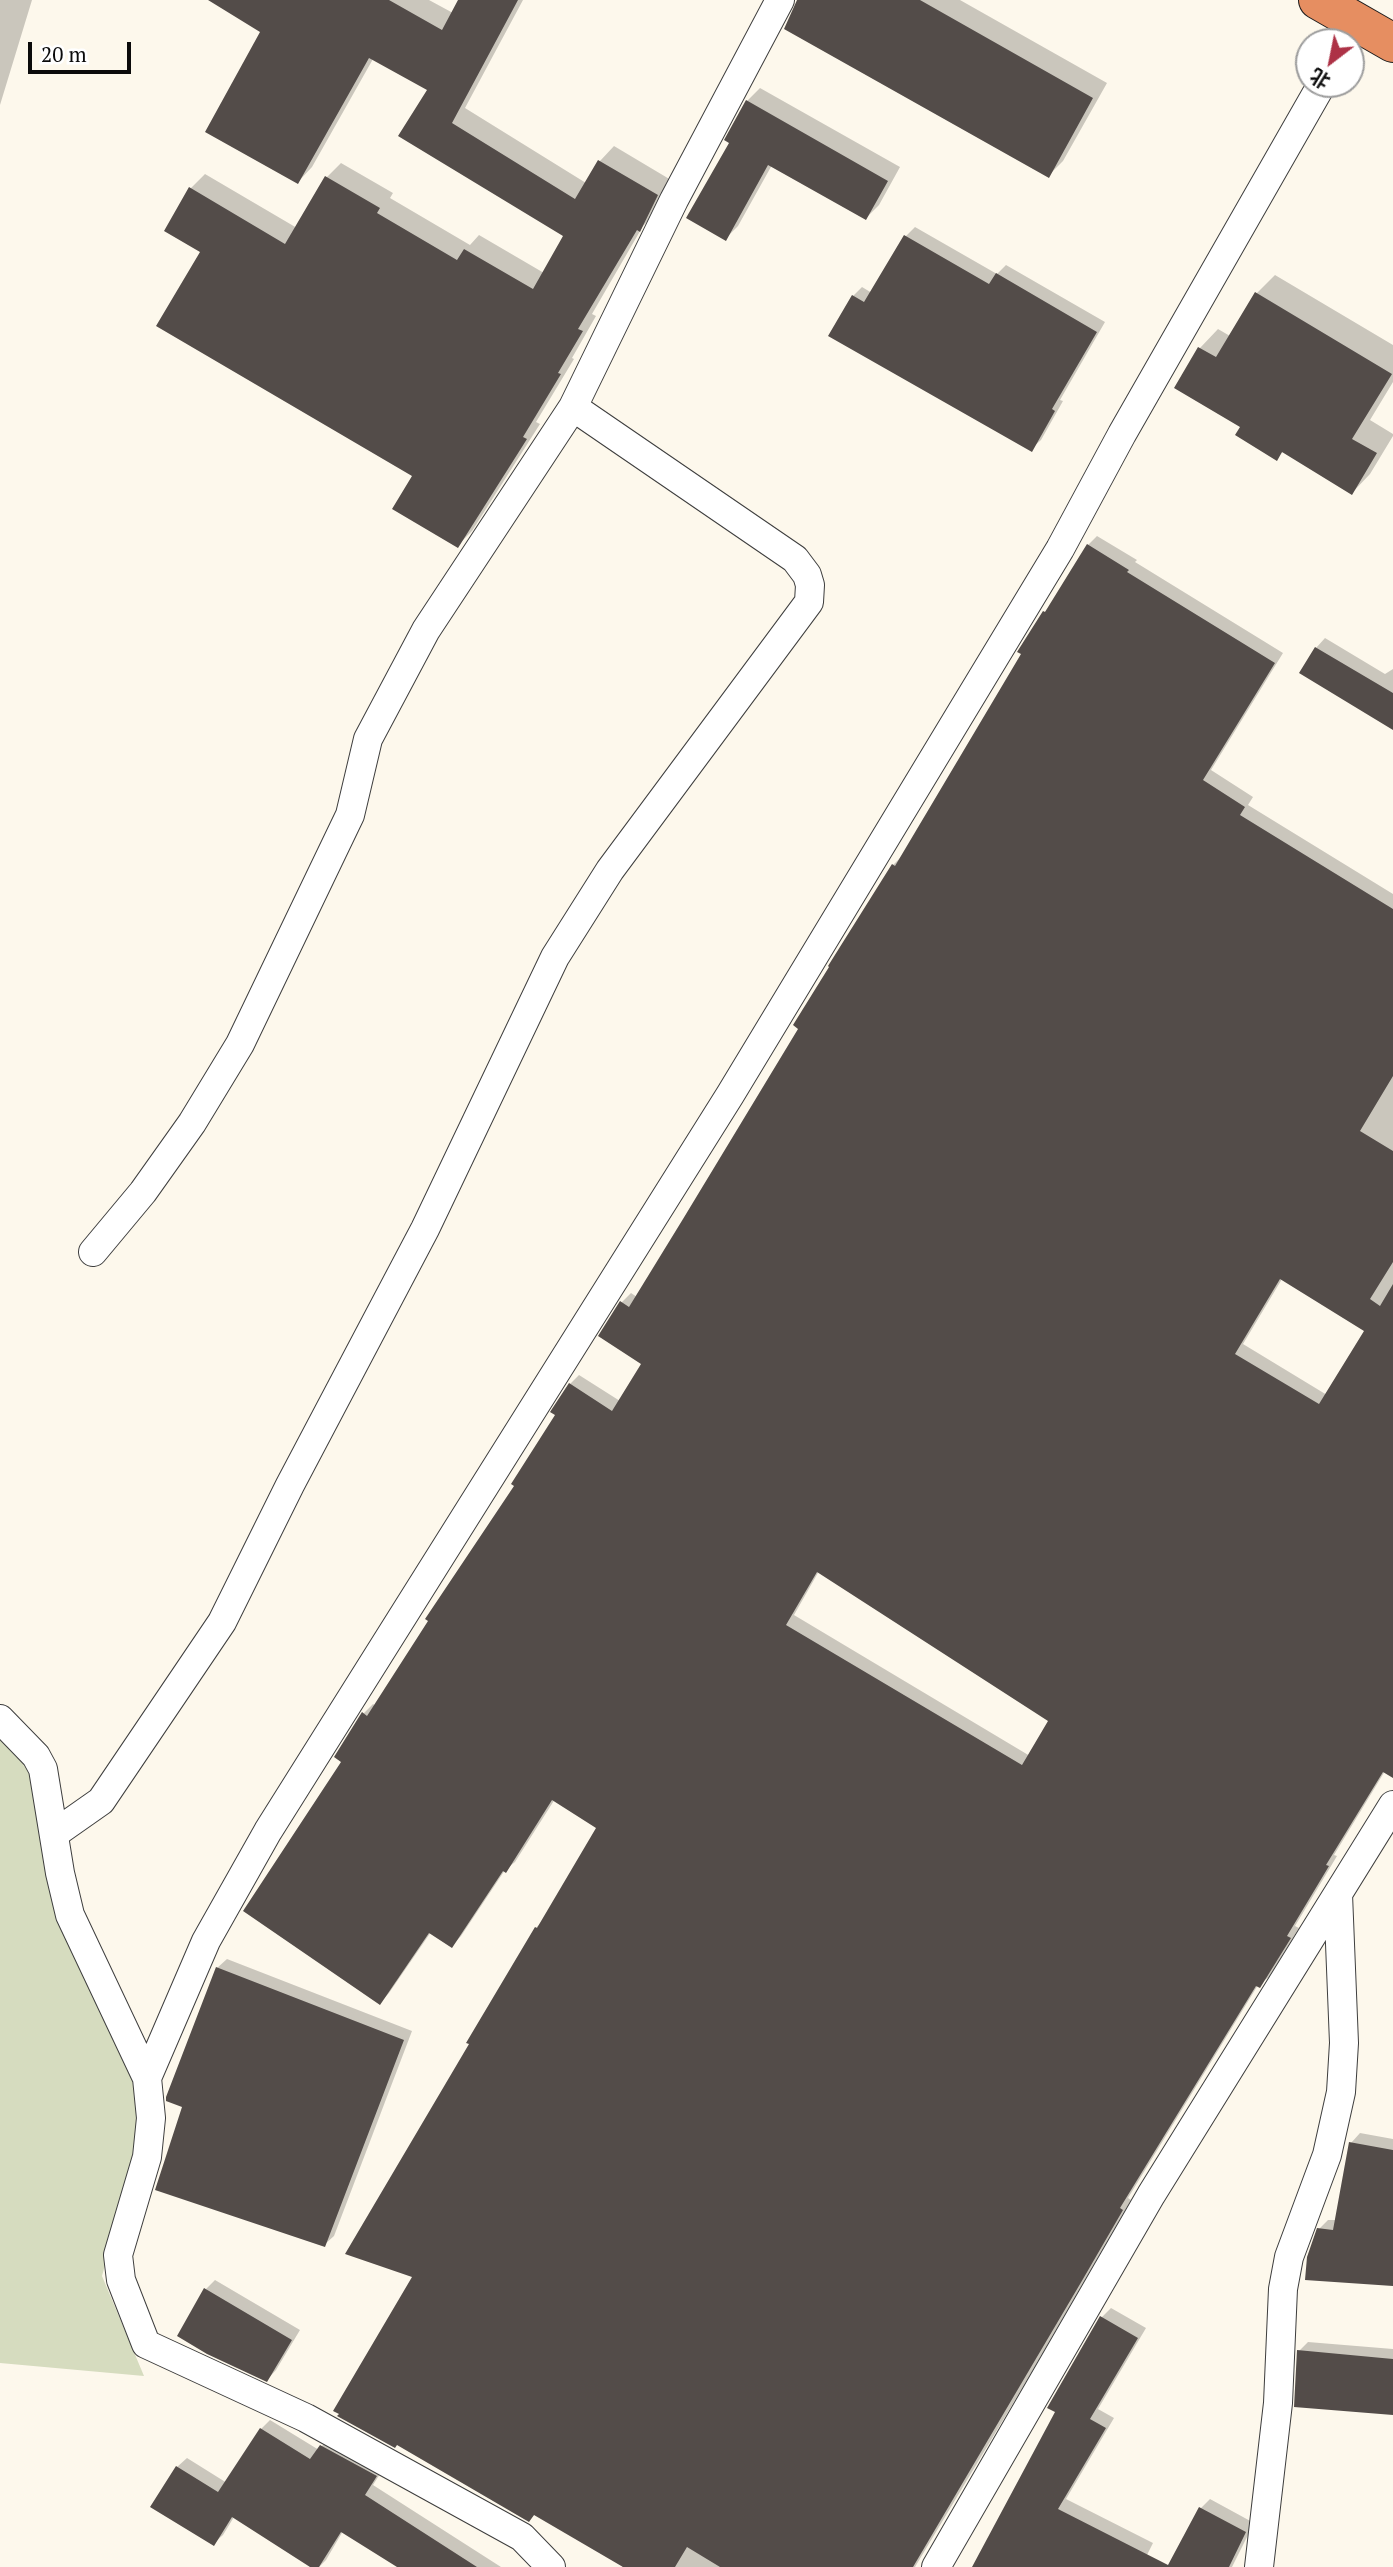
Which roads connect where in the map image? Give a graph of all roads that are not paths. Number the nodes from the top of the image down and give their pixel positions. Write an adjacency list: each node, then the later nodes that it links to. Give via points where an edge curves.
1 (780, 0): 7 (street, via 674,200)
2 (1318, 0): 3 (highway)
3 (1347, 28)
4 (1365, 36): 5 (highway)
5 (1393, 43)
6 (1314, 98): 13 (street, via 1038,585 722,1107 268,1831 206,1941)
7 (573, 407): 8 (street, via 426,630 368,739 350,815 240,1044 192,1123); 11 (street, via 796,559 810,585 808,602 610,870 555,957 425,1229 222,1622 101,1801)
8 (93, 1252)
9 (0, 1719): 11 (street, via 43,1769)
10 (1393, 1805): 12 (street)
11 (54, 1834): 13 (street, via 70,1915)
12 (1338, 1894): 15 (street, via 1151,2195); 16 (street, via 1344,2043 1341,2092 1327,2155 1289,2257 1283,2289 1278,2403)
13 (147, 2078): 14 (street, via 151,2118 147,2157 118,2255 121,2280 146,2344 306,2418 522,2537)
14 (551, 2567)
15 (936, 2567)
16 (1258, 2567)

